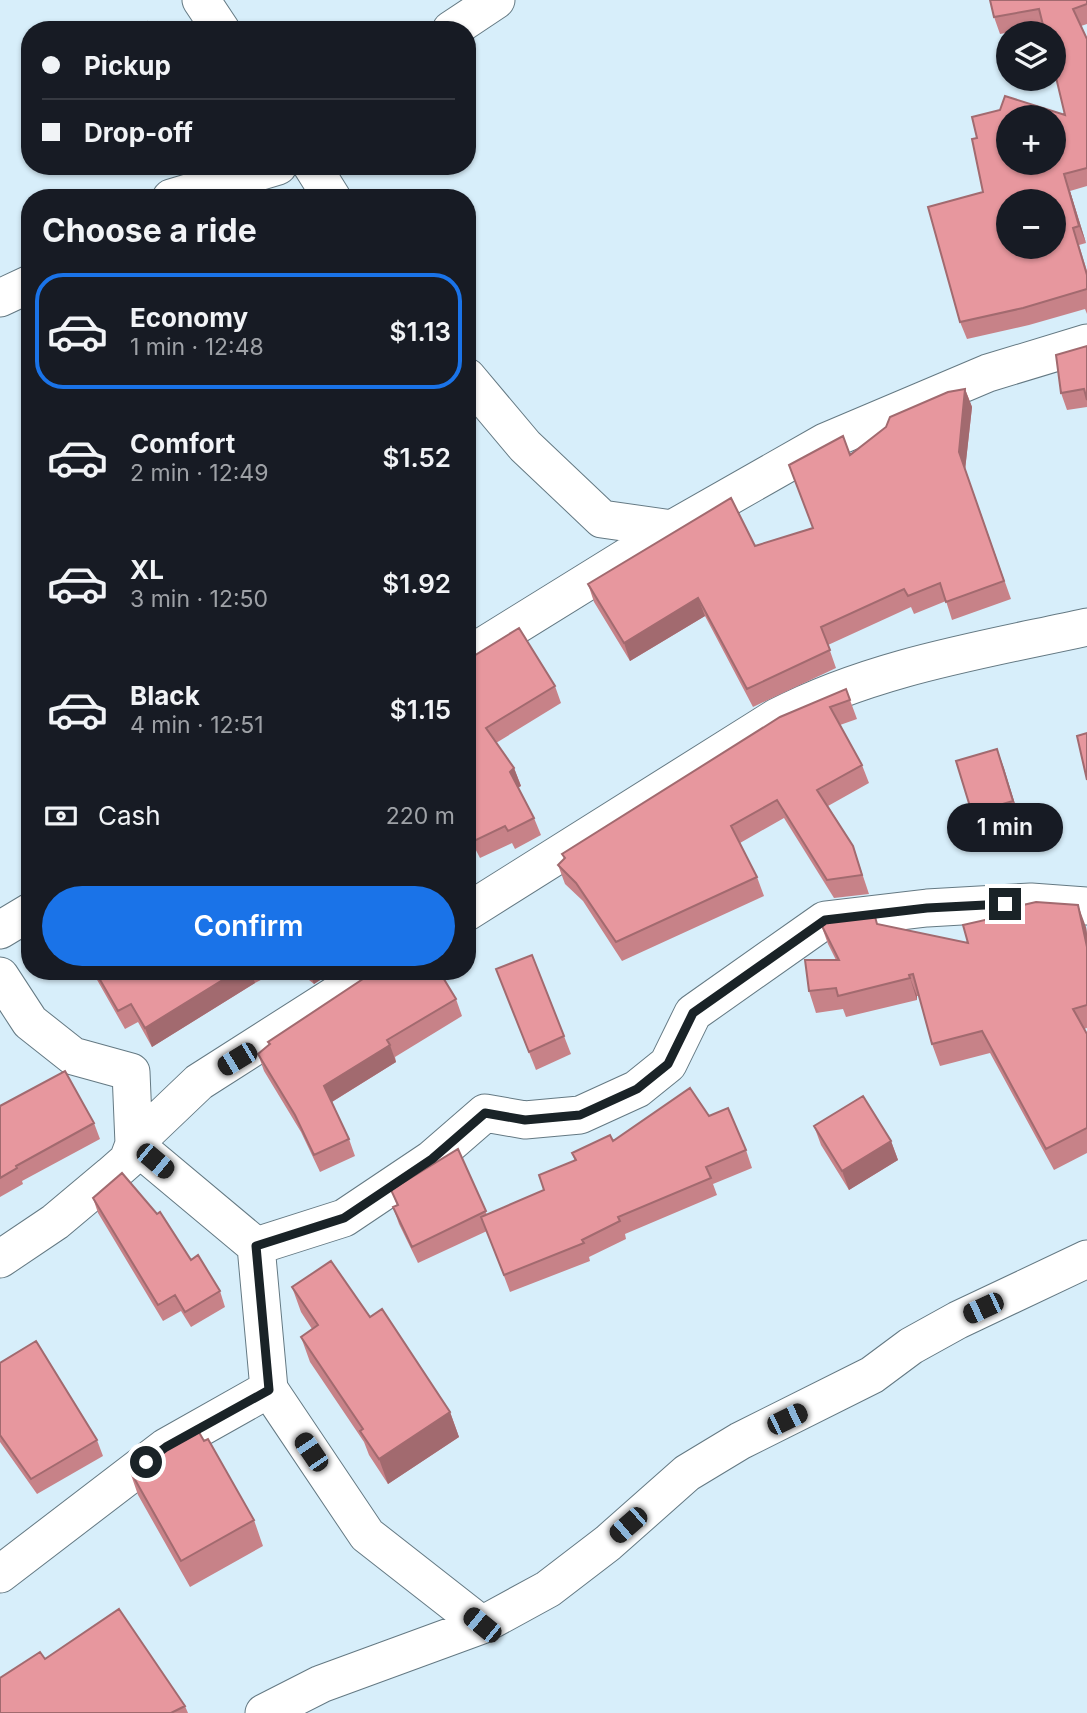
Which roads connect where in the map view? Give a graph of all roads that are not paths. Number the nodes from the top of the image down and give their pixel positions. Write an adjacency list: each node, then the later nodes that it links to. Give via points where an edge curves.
1 (201, 0): 3 (street)
2 (496, 0): 4 (street)
3 (215, 21)
4 (464, 21)
5 (248, 175): 6 (street)
6 (201, 189)
7 (21, 288): 8 (street)
8 (0, 298)
9 (1087, 343): 11 (street, via 988,373 825,442)
10 (476, 388): 11 (street, via 525,446 602,519)
11 (672, 529): 13 (street)
12 (1087, 626): 14 (street, via 881,674 824,693 778,717)
13 (476, 650)
14 (476, 906)
15 (1087, 906): 21 (street, via 1031,902 825,920 693,1013 668,1064 637,1089 580,1115 525,1120 485,1113 432,1159 344,1218)
16 (21, 917): 17 (street)
17 (0, 930)
18 (0, 976): 20 (street, via 30,1022 73,1056 131,1072)
19 (359, 980): 20 (street, via 199,1082)
20 (134, 1144): 21 (street); 22 (street, via 128,1160 111,1175 55,1222)
21 (256, 1246): 24 (street)
22 (0, 1258)
23 (1087, 1259): 26 (street, via 958,1320 872,1375 687,1473 548,1589)
24 (269, 1390): 25 (street, via 166,1447); 26 (street, via 367,1535)
25 (0, 1574)
26 (482, 1625): 27 (street, via 321,1684)
27 (264, 1713)

